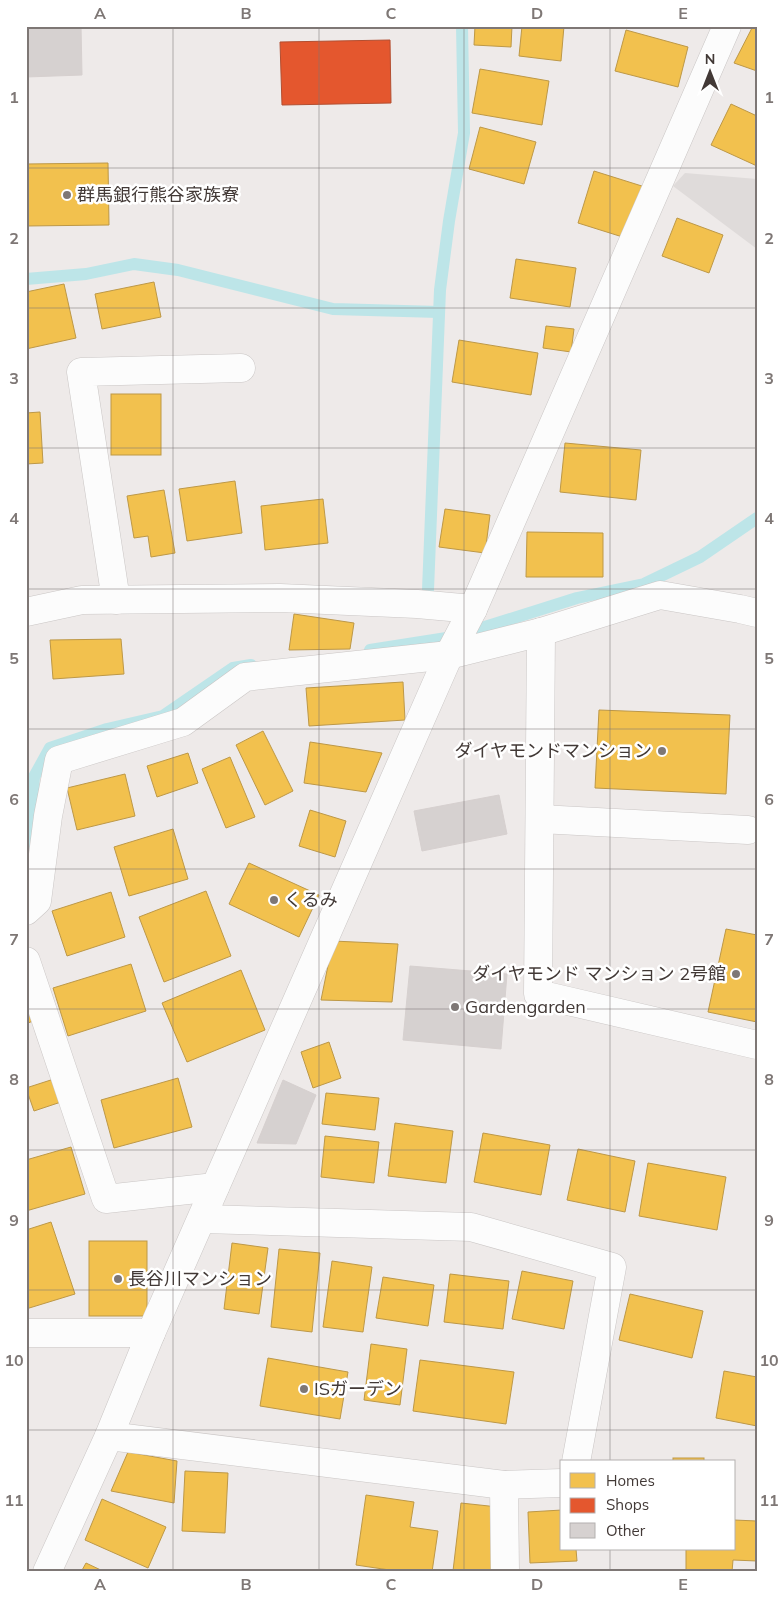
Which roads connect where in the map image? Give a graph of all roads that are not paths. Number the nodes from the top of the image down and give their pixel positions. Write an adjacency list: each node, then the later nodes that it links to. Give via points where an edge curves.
1 (727, 26): 4 (street)
2 (240, 368): 3 (street, via 81,372)
3 (116, 600): 4 (street, via 280,598); 5 (street, via 82,600)
4 (473, 609): 8 (street)
5 (26, 612)
6 (757, 614): 7 (street, via 660,595)
7 (541, 632): 8 (street); 9 (street)
8 (450, 654): 11 (street, via 245,677 183,722 59,760 37,901); 14 (street)
9 (540, 819): 10 (street); 13 (street, via 538,994)
10 (748, 830)
11 (26, 911)
12 (26, 961): 14 (street, via 106,1199)
13 (757, 1045)
14 (215, 1187): 15 (street)
15 (202, 1219): 17 (street); 19 (street, via 471,1227 612,1267)
16 (26, 1333): 17 (street)
17 (151, 1333): 18 (street)
18 (109, 1436): 21 (street); 22 (street)
19 (576, 1460)
20 (560, 1483): 21 (street)
21 (504, 1485): 23 (street)
22 (47, 1572)
23 (505, 1572)

